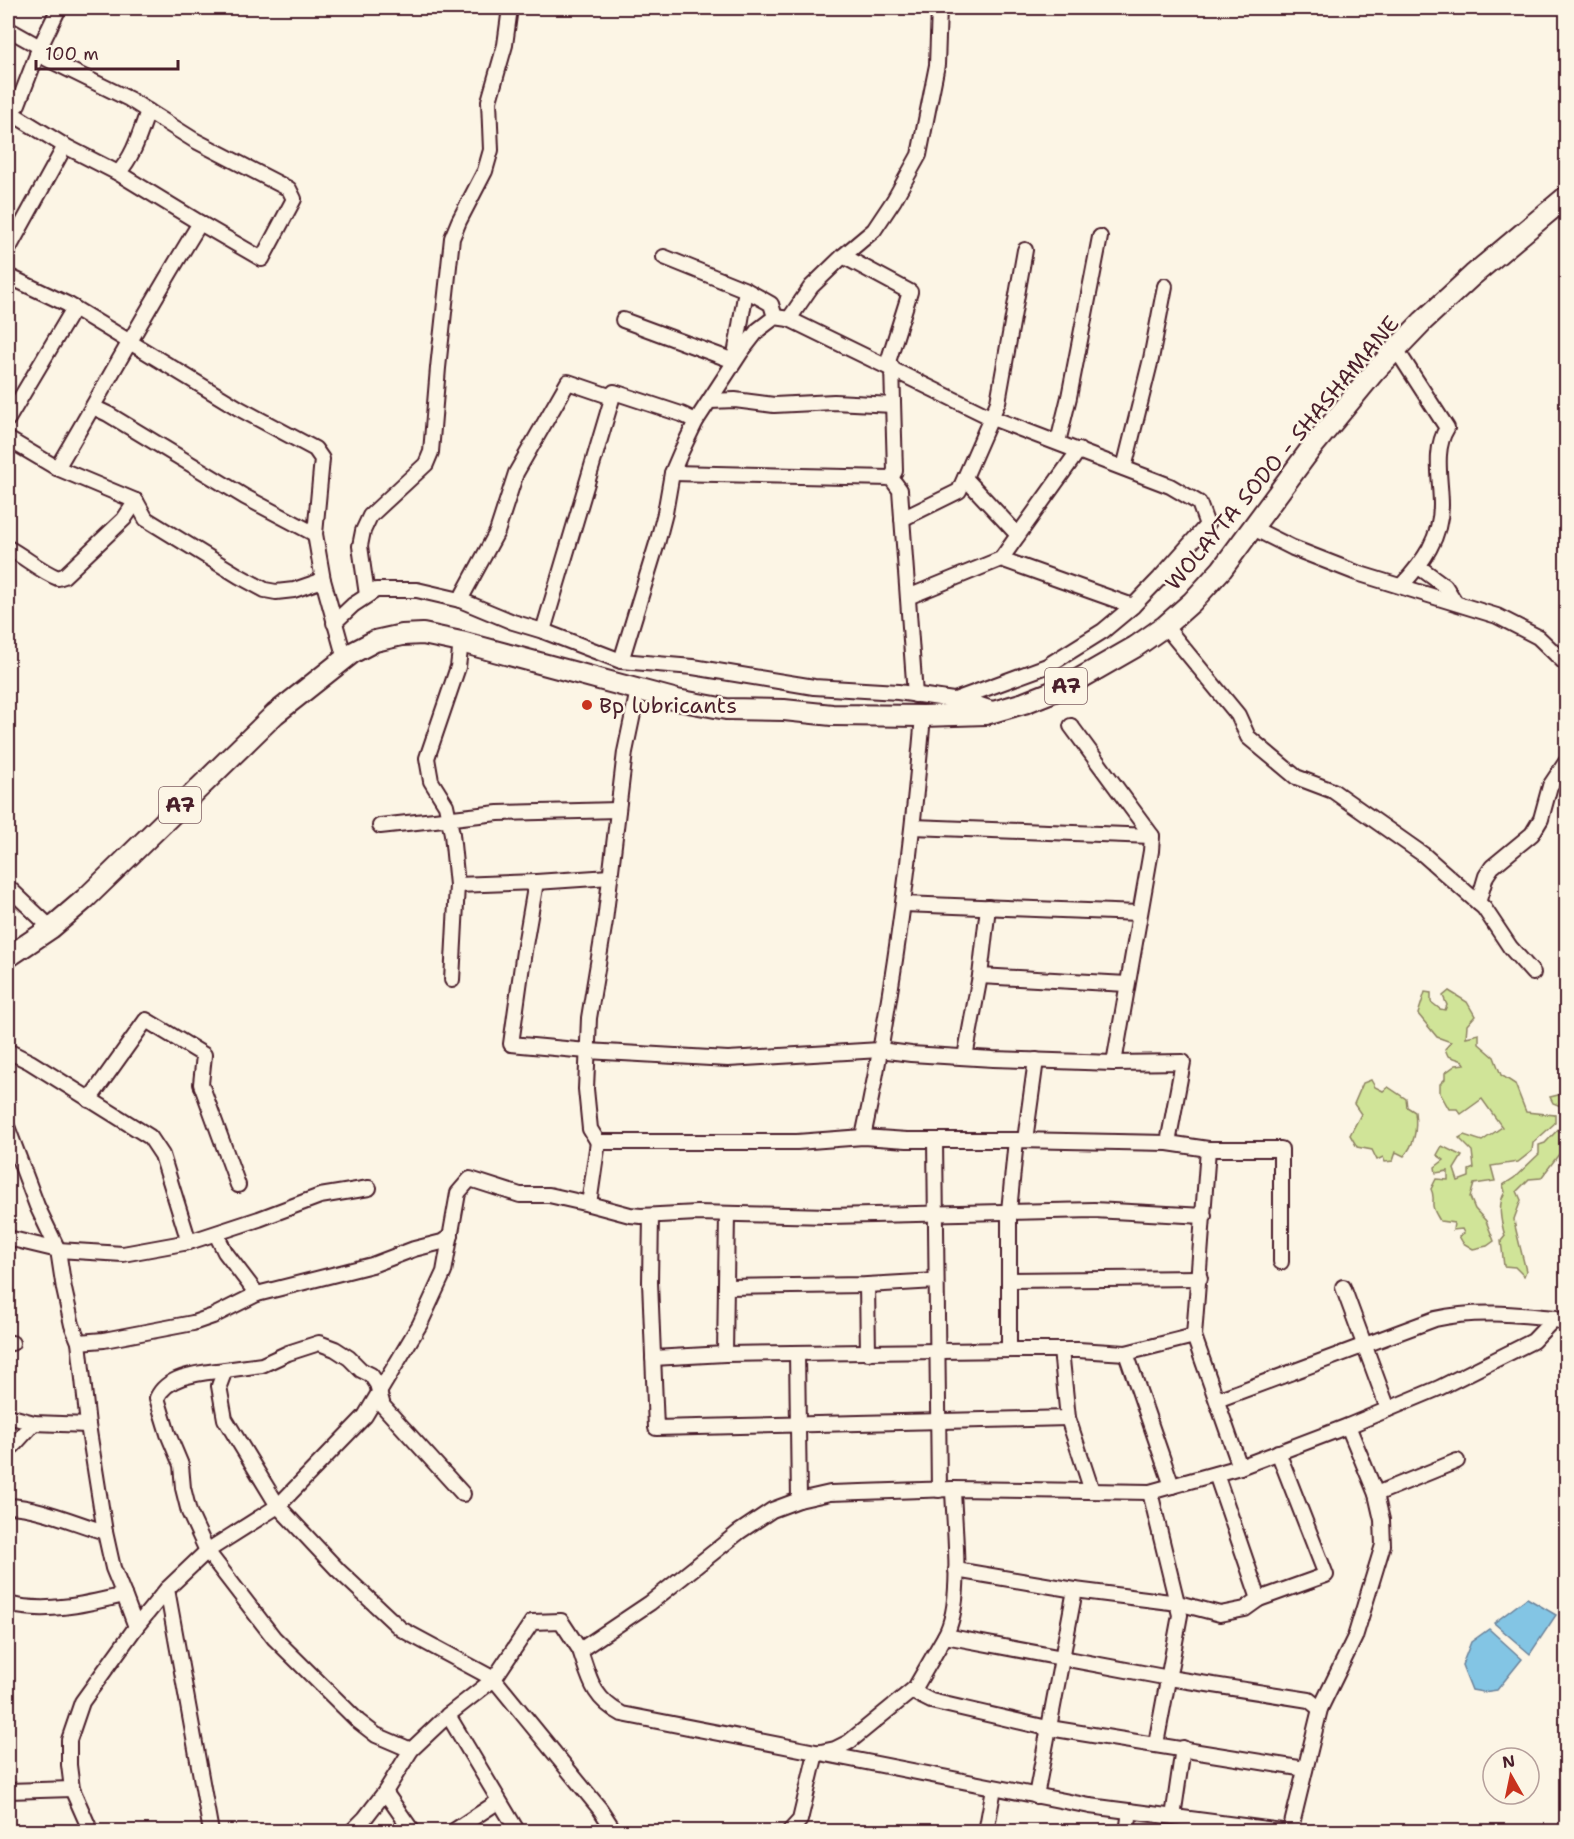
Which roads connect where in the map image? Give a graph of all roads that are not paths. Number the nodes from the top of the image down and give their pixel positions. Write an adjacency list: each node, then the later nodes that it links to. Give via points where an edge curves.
1 (59, 8): 5 (street)
2 (510, 8): 52 (street, via 505,45 489,101 491,150 485,171 452,238 431,452 426,464 370,516 363,531 360,546)
3 (939, 8): 15 (street, via 937,65 919,155 874,230)
4 (8, 29): 5 (street)
5 (38, 50): 6 (street); 7 (street, via 18,104)
6 (148, 111): 9 (street, via 126,165); 11 (street, via 194,140 290,189 294,199 262,260)
7 (8, 112): 8 (street)
8 (65, 146): 9 (street); 13 (street)
9 (118, 173): 11 (street)
10 (1566, 197): 24 (highway, WOLAYTA SODO - SHASHAMANE / A7, via 1473,275)
11 (200, 223): 23 (street)
12 (1100, 237): 35 (street)
13 (8, 250)
14 (1025, 250): 31 (street)
15 (843, 256): 21 (street); 26 (street, via 910,292)
16 (664, 257): 19 (street)
17 (8, 277): 20 (street)
18 (1165, 286): 38 (street)
19 (746, 290): 21 (street, via 771,304); 25 (street)
20 (74, 308): 23 (street); 32 (street)
21 (782, 318): 25 (street, via 758,330); 26 (street)
22 (623, 320): 25 (street)
23 (130, 344): 30 (street); 45 (street, via 315,449 322,459)
24 (1396, 349): 44 (highway, WOLAYTA SODO - SHASHAMANE / A7, via 1310,450); 49 (street, via 1447,428 1442,435 1438,473 1441,506 1434,543)
25 (735, 361): 28 (street)
26 (889, 366): 29 (street); 31 (street)
27 (612, 397): 33 (street, via 614,392); 54 (street, via 568,382 516,473 497,532); 59 (street)
28 (710, 401): 29 (street); 33 (street)
29 (893, 405): 40 (street, via 895,471)
30 (93, 407): 37 (street); 45 (street)
31 (992, 418): 35 (street); 41 (street)
32 (8, 420)
33 (696, 421): 39 (street)
34 (8, 439): 37 (street)
35 (1058, 442): 36 (street)
36 (1079, 450): 38 (street); 46 (street)
37 (57, 468): 42 (street)
38 (1124, 468): 56 (street, via 1170,486 1199,503 1207,525)
39 (672, 473): 40 (street); 62 (street, via 658,540)
40 (891, 478): 43 (street, via 900,490)
41 (965, 478): 43 (street, via 959,491); 46 (street)
42 (136, 501): 47 (street, via 124,519 58,578); 50 (street, via 146,519 265,590 294,590)
43 (902, 519): 53 (street)
44 (1253, 528): 51 (street, via 1357,573); 58 (highway, WOLAYTA SODO - SHASHAMANE / A7, via 1192,602)
45 (315, 534): 50 (street)
46 (1018, 535): 48 (street)
47 (8, 548)
48 (1001, 559): 53 (street); 56 (street)
49 (1419, 567): 51 (street); 55 (street, via 1445,586)
50 (323, 580): 57 (street)
51 (1402, 585): 55 (street)
52 (367, 595): 54 (street, via 376,590 417,590); 57 (street)
53 (908, 597): 65 (street)
54 (460, 600): 59 (street)
55 (1455, 602): 63 (street, via 1497,616 1538,637)
56 (1133, 606): 66 (street, via 1103,631 1047,666)
57 (334, 623): 61 (street)
58 (1165, 626): 67 (highway, WOLAYTA SODO - SHASHAMANE / A7, via 1067,686); 80 (street, via 1238,715 1248,737 1296,777 1333,791 1424,855)
59 (543, 631): 62 (street)
60 (461, 642): 61 (highway, WOLAYTA SODO - SHASHAMANE / A7, via 423,634 402,635 375,641); 64 (highway, WOLAYTA SODO - SHASHAMANE / A7); 72 (street, via 458,667 427,758 431,781 446,805)
61 (348, 656): 84 (highway, A7, via 275,714)
62 (621, 661): 65 (street, via 693,667 814,687)
63 (1566, 663)
64 (639, 690): 68 (highway, WOLAYTA SODO - SHASHAMANE / A7, via 726,709); 71 (street, via 625,752)
65 (915, 695): 66 (street)
66 (952, 700): 67 (street)
67 (997, 711): 68 (highway, WOLAYTA SODO - SHASHAMANE / A7)
68 (923, 716): 74 (street)
69 (1071, 726): 75 (street)
70 (1566, 762): 80 (street, via 1550,786 1541,819 1532,834 1492,867)
71 (618, 810): 72 (street); 76 (street)
72 (448, 818): 73 (street); 78 (street)
73 (380, 826)
74 (913, 827): 75 (street); 81 (street)
75 (1152, 836): 83 (street)
76 (610, 877): 77 (street); 92 (street)
77 (536, 882): 78 (street); 92 (street, via 511,1044)
78 (457, 885): 88 (street)
79 (8, 887): 84 (street)
80 (1478, 903): 86 (street)
81 (903, 904): 82 (street); 90 (street)
82 (988, 907): 83 (street); 87 (street)
83 (1139, 912): 89 (street)
84 (51, 928): 85 (highway, A7)
85 (10, 955)
86 (1533, 973)
87 (980, 976): 89 (street); 93 (street)
88 (452, 980)
89 (1127, 984): 95 (street)
90 (880, 1050): 92 (street, via 728,1059); 93 (street); 98 (street)
91 (8, 1051): 96 (street)
92 (587, 1051): 101 (street, via 590,1129)
93 (965, 1057): 94 (street)
94 (1036, 1060): 95 (street); 100 (street)
95 (1114, 1063): 102 (street, via 1183,1062)
96 (89, 1100): 104 (street, via 146,1020 204,1055 201,1084); 115 (street, via 150,1137 162,1155)
97 (8, 1129): 116 (street)
98 (863, 1137): 99 (street); 101 (street, via 797,1142)
99 (935, 1140): 100 (street); 109 (street)
100 (1020, 1140): 102 (street); 107 (street)
101 (598, 1142): 106 (street)
102 (1168, 1143): 103 (street)
103 (1208, 1149): 111 (street); 117 (street, via 1281,1149)
104 (238, 1185)
105 (369, 1188): 112 (street, via 320,1196)
106 (589, 1204): 110 (street, via 630,1215); 113 (street, via 549,1195 520,1195 471,1179 458,1193)
107 (1009, 1211): 109 (street); 111 (street, via 1094,1210); 119 (street)
108 (727, 1214): 109 (street); 110 (street); 122 (street)
109 (935, 1214): 120 (street)
110 (651, 1216): 136 (street)
111 (1204, 1216): 118 (street)
112 (216, 1234): 115 (street); 124 (street)
113 (451, 1236): 124 (street, via 372,1265); 138 (street, via 444,1272 420,1324)
114 (8, 1238): 116 (street)
115 (189, 1242): 116 (street, via 123,1254)
116 (58, 1250): 127 (street, via 72,1325)
117 (1281, 1262)
118 (1200, 1278): 119 (street); 126 (street)
119 (1009, 1280): 129 (street)
120 (936, 1281): 121 (street); 131 (street)
121 (867, 1285): 122 (street); 133 (street)
122 (727, 1287): 135 (street)
123 (1343, 1287): 128 (street)
124 (257, 1294): 127 (street, via 193,1323)
125 (1561, 1322): 128 (street, via 1508,1313 1460,1314 1435,1319); 140 (street, via 1533,1341)
126 (1194, 1336): 134 (street); 139 (street)
127 (79, 1342): 145 (street)
128 (1364, 1346): 139 (street); 140 (street)
129 (1009, 1350): 130 (street); 131 (street)
130 (1061, 1350): 134 (street); 142 (street)
131 (937, 1352): 133 (street); 143 (street)
132 (797, 1353): 133 (street); 135 (street); 146 (street)
133 (868, 1353)
134 (1126, 1353): 153 (street)
135 (725, 1354): 136 (street)
136 (653, 1358): 146 (street, via 656,1428)
137 (225, 1370): 138 (street, via 262,1365 319,1343 335,1349 371,1375); 161 (street, via 219,1386 225,1419); 163 (street, via 177,1379 161,1388 156,1398 181,1465 189,1512)
138 (379, 1394): 157 (street, via 383,1406); 161 (street, via 365,1416)
139 (1217, 1400): 151 (street)
140 (1388, 1409): 147 (street)
141 (8, 1416): 144 (street)
142 (1068, 1418): 143 (street); 155 (street)
143 (938, 1422): 146 (street); 154 (street)
144 (34, 1423): 145 (street); 148 (street)
145 (88, 1425): 162 (street)
146 (797, 1425): 159 (street)
147 (1348, 1426): 149 (street); 158 (street)
148 (13, 1446)
149 (1278, 1452): 151 (street); 168 (street, via 1326,1575)
150 (1457, 1461): 158 (street)
151 (1240, 1467): 152 (street)
152 (1216, 1474): 153 (street); 168 (street)
153 (1172, 1486): 156 (street)
154 (946, 1490): 155 (street); 159 (street, via 830,1493); 164 (street)
155 (1092, 1491): 156 (street)
156 (1150, 1492): 169 (street)
157 (464, 1494)
158 (1376, 1494): 178 (street, via 1383,1545 1355,1637)
159 (799, 1500): 173 (street, via 772,1510 738,1532 650,1603)
160 (8, 1506): 162 (street, via 33,1508)
161 (278, 1506): 163 (street); 176 (street, via 401,1629)
162 (105, 1532): 167 (street)
163 (207, 1551): 165 (street); 183 (street, via 274,1638 358,1721 376,1735)
164 (956, 1570): 166 (street); 172 (street)
165 (167, 1589): 171 (street); 195 (street)
166 (1075, 1590): 169 (street); 174 (street)
167 (124, 1595): 170 (street, via 48,1609); 171 (street)
168 (1260, 1599): 169 (street, via 1245,1609 1220,1614)
169 (1178, 1603): 175 (street, via 1179,1625)
170 (8, 1604)
171 (136, 1627): 187 (street, via 82,1702 69,1740)
172 (945, 1636): 174 (street); 177 (street)
173 (580, 1650): 176 (street, via 561,1621 531,1622); 184 (street, via 600,1699 622,1714)
174 (1061, 1658): 175 (street); 180 (street)
175 (1169, 1678): 178 (street, via 1309,1700); 181 (street)
176 (494, 1679): 179 (street); 200 (street)
177 (915, 1688): 180 (street, via 931,1701); 184 (street, via 849,1742)
178 (1320, 1709): 185 (street)
179 (448, 1715): 183 (street); 191 (street)
180 (1048, 1728): 181 (street); 190 (street)
181 (1156, 1744): 182 (street)
182 (1183, 1748): 185 (street); 193 (street)
183 (411, 1750): 189 (street)
184 (816, 1753): 186 (street); 201 (street, via 800,1820)
185 (1305, 1770): 204 (street)
186 (994, 1788): 190 (street); 202 (street)
187 (72, 1789): 188 (street); 194 (street)
188 (8, 1791)
189 (385, 1792): 196 (street); 197 (street)
190 (1036, 1796): 192 (street)
191 (499, 1801): 198 (street); 199 (street)
192 (1130, 1811): 193 (street); 203 (street)
193 (1173, 1817): 204 (street)
194 (91, 1832)
195 (211, 1832)
196 (351, 1832)
197 (413, 1832)
198 (452, 1832)
199 (518, 1832)
200 (615, 1832)
201 (789, 1832)
202 (986, 1832)
203 (1127, 1832)
204 (1290, 1832)

